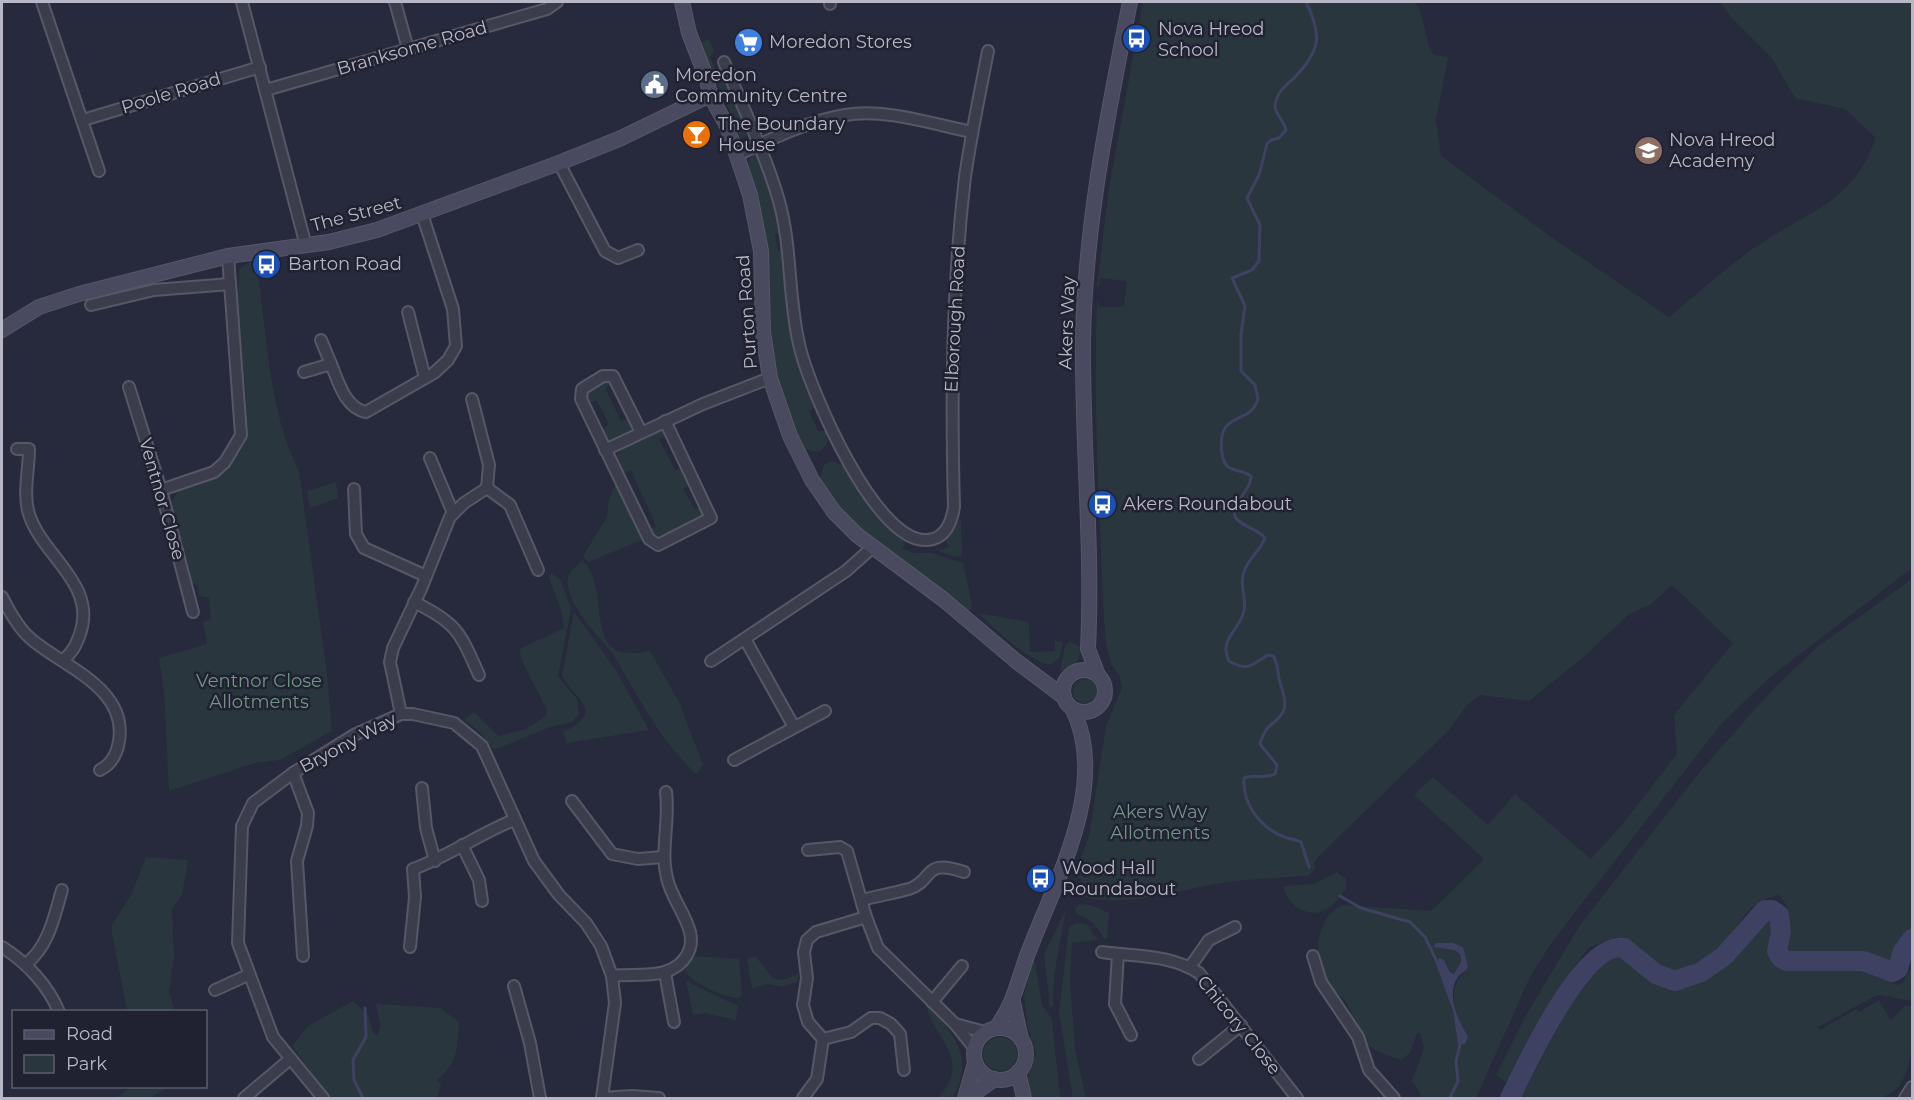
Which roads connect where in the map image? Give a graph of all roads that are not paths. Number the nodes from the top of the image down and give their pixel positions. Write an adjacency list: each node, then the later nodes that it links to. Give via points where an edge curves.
1 (42, 2): 13 (street)
2 (242, 2): 10 (street)
3 (395, 2): 7 (street)
4 (557, 2): 7 (street, Branksome Road, via 547,9)
5 (682, 2): 12 (street, Purton Road)
6 (1130, 2): 50 (street, Akers Way, via 1098,173 1086,273 1083,377)
7 (408, 49): 11 (street, Branksome Road)
8 (988, 51): 14 (street, Elborough Road)
9 (724, 62): 15 (street)
10 (260, 67): 11 (street); 13 (street, Poole Road)
11 (266, 90): 20 (street)
12 (710, 95): 16 (street, Purton Road); 17 (street, The Street)
13 (83, 120): 18 (street)
14 (972, 132): 15 (street, via 855,114 820,122); 15 (street, Elborough Road, via 953,309 953,515 946,530 933,539 911,537 896,527 871,497 812,387 799,344 786,231)
15 (760, 145): 16 (street)
16 (737, 155): 31 (street, Purton Road, via 758,227 763,332)
17 (559, 164): 19 (street, The Street); 21 (street, via 608,254 618,258)
18 (99, 171)
19 (422, 214): 20 (street, The Street, via 365,233); 30 (street, via 457,332 452,354 442,367)
20 (306, 246): 22 (street, The Street)
21 (638, 250)
22 (228, 256): 23 (street); 26 (street, The Street, via 59,300 39,307)
23 (230, 284): 24 (street, via 154,290); 41 (street, via 241,435 225,462 213,472)
24 (91, 305)
25 (408, 312): 30 (street)
26 (2, 330)
27 (321, 340): 28 (street)
28 (331, 364): 29 (street); 30 (street, via 346,398 356,409 366,412)
29 (304, 372)
30 (425, 378)
31 (770, 378): 34 (street); 43 (street, Purton Road, via 790,436 812,480 841,520)
32 (129, 387): 41 (street, Ventnor Close)
33 (472, 399): 39 (street, via 489,465)
34 (665, 421): 35 (street); 37 (street, via 711,518 670,541 658,545 650,541)
35 (641, 432): 37 (street); 37 (street, via 614,376 603,376 585,386 581,394)
36 (17, 449): 51 (street, via 29,449 26,489 33,526 42,543 73,579 83,602 83,627 76,645)
37 (605, 450)
38 (430, 458): 42 (street)
39 (487, 488): 42 (street); 44 (street, via 510,505)
40 (354, 489): 45 (street, via 356,534 364,548)
41 (161, 490): 48 (street, Ventnor Close)
42 (453, 513): 45 (street)
43 (873, 547): 49 (street); 55 (street, Purton Road)
44 (538, 570)
45 (426, 576): 47 (street)
46 (2, 597): 51 (street, via 28,637)
47 (414, 602): 54 (street, via 442,615 457,630); 60 (street, via 391,654)
48 (193, 612)
49 (745, 639): 52 (street); 61 (street)
50 (1088, 649): 53 (street, Akers Way); 56 (street, Akers Way)
51 (63, 660): 64 (street, via 97,687 113,706 120,731 116,751)
52 (711, 661)
53 (1073, 673): 55 (street); 56 (street, via 1086,670); 57 (street, via 1064,684)
54 (478, 675)
55 (1035, 675): 57 (street, Purton Road)
56 (1098, 675): 58 (street, via 1105,687)
57 (1068, 703): 58 (street, via 1086,711); 62 (street)
58 (1098, 706): 62 (street)
59 (825, 711): 61 (street)
60 (401, 714): 65 (street, Bryony Way, via 354,735); 69 (street, Bryony Way, via 443,719 476,739 491,763)
61 (794, 727): 63 (street)
62 (1084, 737): 95 (street, via 1083,787 1074,836 1030,948)
63 (734, 760)
64 (100, 770)
65 (293, 772): 84 (street, via 308,813 297,861); 90 (street, Bryony Way, via 258,798 242,826 238,943)
66 (422, 788): 73 (street, via 426,828)
67 (666, 792): 72 (street, via 668,823)
68 (572, 801): 72 (street, via 612,854 638,859)
69 (514, 820): 70 (street); 91 (street, Bryony Way, via 546,879 596,937)
70 (462, 845): 73 (street); 77 (street, via 479,880)
71 (808, 850): 76 (street, via 836,847 847,851)
72 (663, 857): 89 (street, via 669,887 691,938 682,961)
73 (435, 861): 81 (street, via 413,869 415,897)
74 (964, 872): 76 (street, via 941,867 909,888)
75 (62, 890): 86 (street, via 46,940)
76 (862, 900): 78 (street)
77 (482, 902)
78 (866, 917): 94 (street, via 884,956); 102 (street, via 816,932 807,940 803,1005 808,1022)
79 (1235, 927): 88 (street, via 1209,940)
80 (2, 947): 86 (street)
81 (410, 947)
82 (1102, 952): 83 (street, Chicory Close)
83 (1118, 954): 88 (street, Chicory Close, via 1164,958); 101 (street, via 1115,1004)
84 (303, 956)
85 (1313, 956): 122 (street, via 1321,982 1358,1036 1369,1070)
86 (26, 964): 96 (street)
87 (962, 966): 94 (street)
88 (1191, 967): 99 (street, Chicory Close)
89 (665, 973): 91 (street); 97 (street)
90 (248, 975): 93 (street); 106 (street, Bryony Way, via 273,1037)
91 (612, 976): 115 (street, Bryony Way, via 615,1003)
92 (514, 986): 114 (street)
93 (215, 990)
94 (932, 1002): 98 (street)
95 (1014, 1002): 100 (street); 103 (street)
96 (58, 1010)
97 (674, 1022)
98 (955, 1024): 100 (street); 104 (street)
99 (1241, 1025): 105 (street); 121 (street, Chicory Close)
100 (991, 1030): 103 (street, via 1010,1030); 104 (street)
101 (1131, 1035)
102 (823, 1039): 108 (street, via 851,1032 871,1018 880,1018 900,1034); 117 (street, via 817,1078)
103 (1021, 1039): 109 (street, via 1025,1057)
104 (974, 1048): 107 (street)
105 (1199, 1059)
106 (289, 1060): 112 (street); 113 (street, Bryony Way)
107 (975, 1063): 110 (street, via 983,1074); 118 (street)
108 (904, 1070)
109 (1018, 1072): 110 (street); 120 (street)
110 (998, 1079): 118 (street); 119 (street)
111 (1912, 1087): 123 (street)
112 (244, 1098)
113 (323, 1098)
114 (540, 1098)
115 (602, 1098): 116 (street)
116 (659, 1098)
117 (803, 1098)
118 (966, 1098)
119 (1018, 1098)
120 (1024, 1098)
121 (1297, 1098)
122 (1394, 1098)
123 (1905, 1098)

